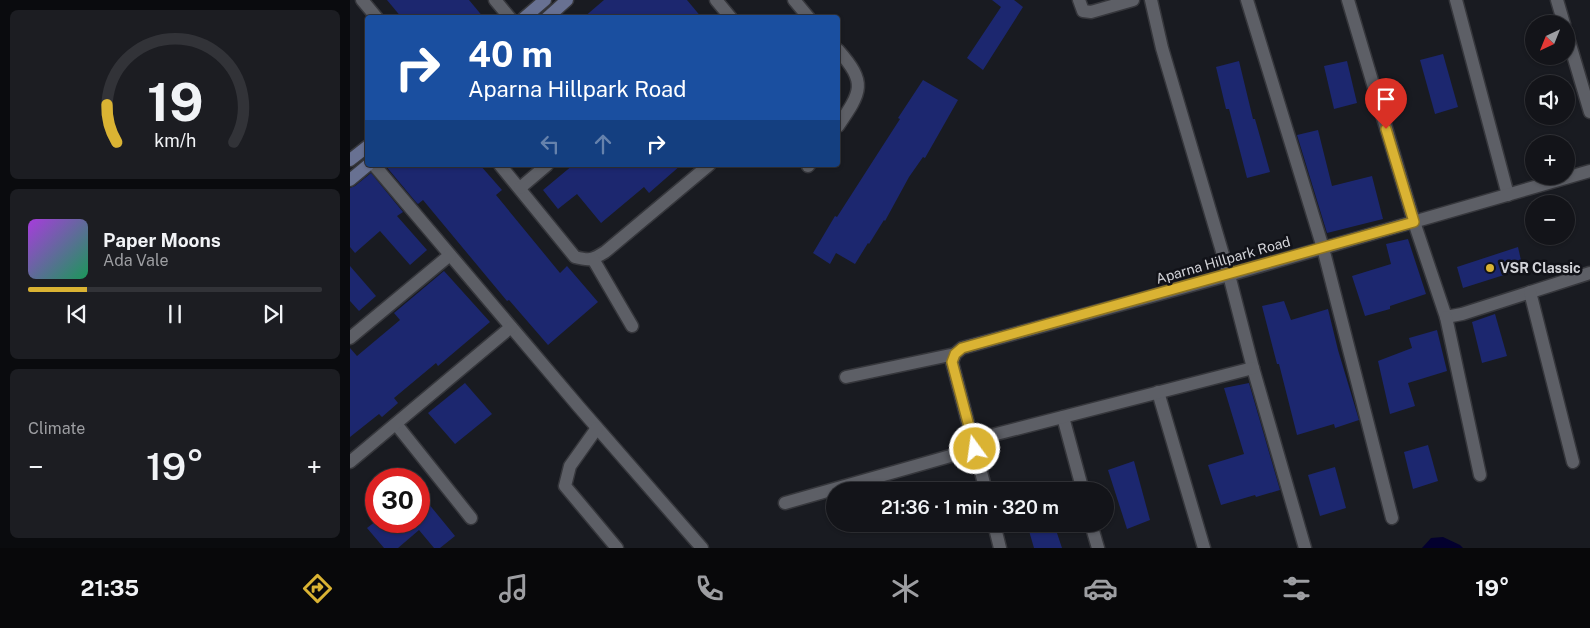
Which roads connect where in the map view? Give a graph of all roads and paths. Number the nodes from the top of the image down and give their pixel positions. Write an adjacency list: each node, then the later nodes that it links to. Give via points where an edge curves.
1 (362, 0): 14 (street)
2 (495, 0): 15 (street)
3 (545, 0): 16 (street)
4 (568, 0): 17 (street)
5 (716, 0): 18 (street)
6 (794, 0): 19 (street)
7 (1079, 0): 8 (street, via 1083,11 1091,12)
8 (1133, 0)
9 (1151, 0): 41 (street, via 1172,84)
10 (1247, 0): 37 (street)
11 (1348, 0): 36 (street)
12 (1456, 0): 35 (street)
13 (1557, 0): 20 (street)
14 (374, 15)
15 (508, 15)
16 (528, 15)
17 (550, 15)
18 (727, 15)
19 (806, 15)
20 (1561, 15)
21 (840, 52): 24 (street, via 858,80 858,95)
22 (1575, 61): 23 (street)
23 (1590, 112)
24 (840, 123)
25 (365, 148): 26 (street)
26 (350, 160)
27 (366, 167): 33 (street)
28 (376, 167): 38 (street)
29 (502, 167): 34 (street)
30 (545, 167): 34 (street)
31 (707, 167): 39 (street)
32 (1590, 171): 35 (street, Aparna Hillpark Road)
33 (350, 180)
34 (520, 188): 39 (street, via 575,257)
35 (1508, 195): 36 (street, Aparna Hillpark Road)
36 (1414, 222): 37 (street, Aparna Hillpark Road); 43 (street)
37 (1323, 248): 41 (street, Aparna Hillpark Road); 62 (street)
38 (450, 255): 45 (street); 46 (street)
39 (593, 260): 44 (street)
40 (1590, 273): 42 (street)
41 (1229, 275): 47 (street, Aparna Hillpark Road, via 962,348); 48 (street)
42 (1530, 292): 43 (street); 56 (street)
43 (1446, 317): 57 (street)
44 (632, 326)
45 (511, 327): 52 (street); 53 (street)
46 (350, 338)
47 (955, 354): 49 (street, Aparna Hillpark Road); 54 (street, via 952,362)
48 (1254, 368): 50 (street); 70 (street)
49 (846, 377)
50 (1158, 392): 51 (street); 69 (street)
51 (1063, 417): 54 (street); 59 (street)
52 (396, 424): 55 (street); 61 (street)
53 (597, 428): 65 (street, via 570,466 565,486); 66 (street)
54 (974, 444): 58 (street); 60 (street)
55 (350, 462)
56 (1574, 462)
57 (1480, 475)
58 (984, 482)
59 (1081, 482)
60 (785, 503)
61 (471, 518)
62 (1392, 518)
63 (996, 532): 67 (street)
64 (1093, 532): 68 (street)
65 (617, 548)
66 (702, 548)
67 (1000, 548)
68 (1098, 548)
69 (1204, 548)
70 (1305, 548)

